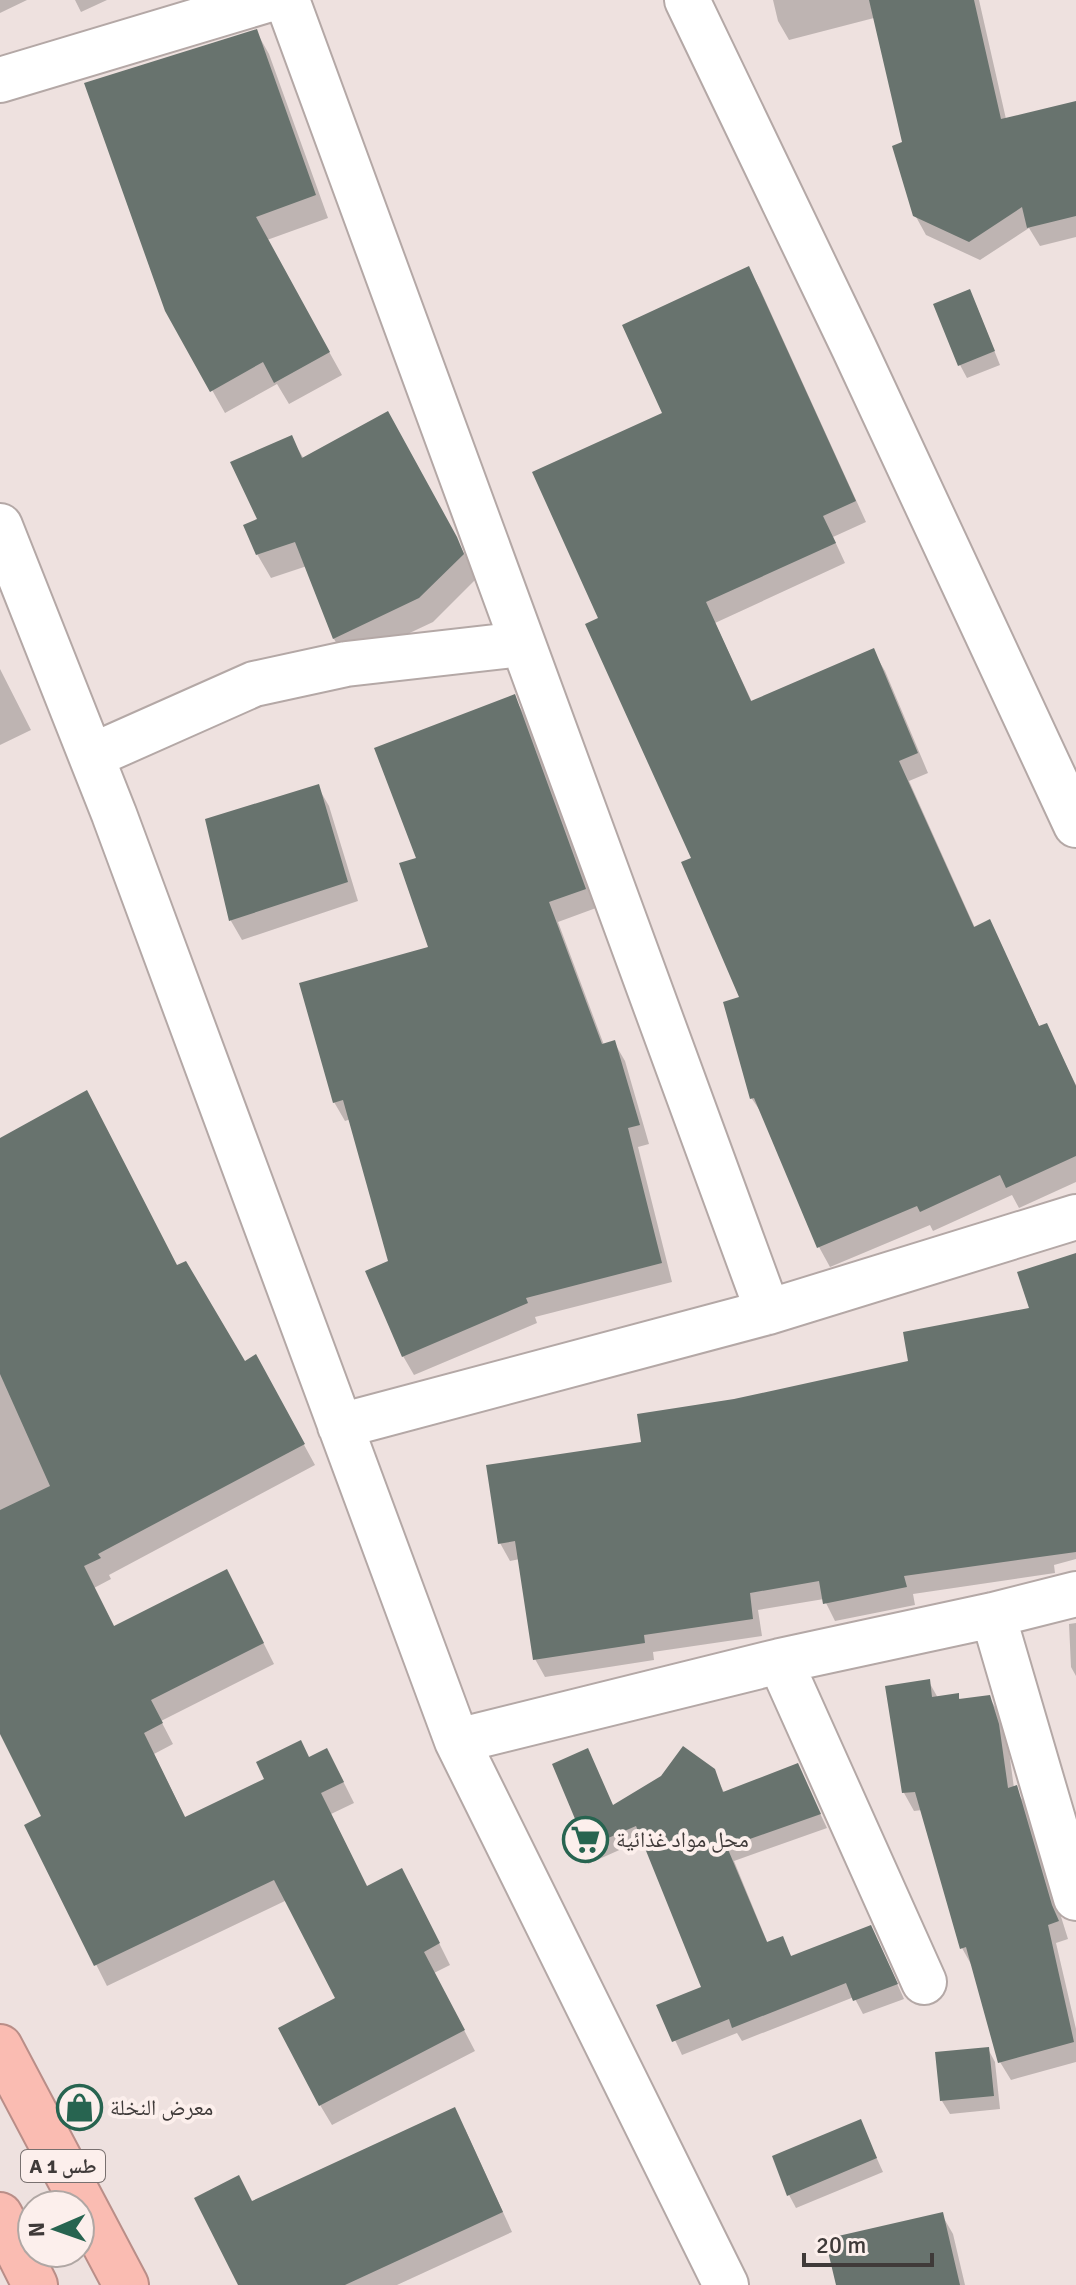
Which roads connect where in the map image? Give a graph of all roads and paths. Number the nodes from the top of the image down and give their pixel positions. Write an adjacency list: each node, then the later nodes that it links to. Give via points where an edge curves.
1 (267, 0): 4 (street)
2 (287, 0): 6 (street)
3 (687, 0): 8 (street)
4 (0, 80)
5 (0, 526): 7 (street)
6 (523, 644): 7 (street, via 346,664 254,684); 10 (street)
7 (92, 756): 11 (street)
8 (1076, 825)
9 (1076, 1217): 10 (street)
10 (768, 1312): 11 (street)
11 (340, 1426): 15 (street)
12 (1076, 1594): 13 (street)
13 (993, 1615): 14 (street); 16 (street)
14 (780, 1661): 15 (street); 17 (street)
15 (457, 1741): 22 (street)
16 (1076, 1898)
17 (924, 1982)
18 (0, 2047): 21 (highway, A 1 طس)
19 (0, 2215): 20 (highway)
20 (35, 2285)
21 (126, 2285)
22 (726, 2285)

